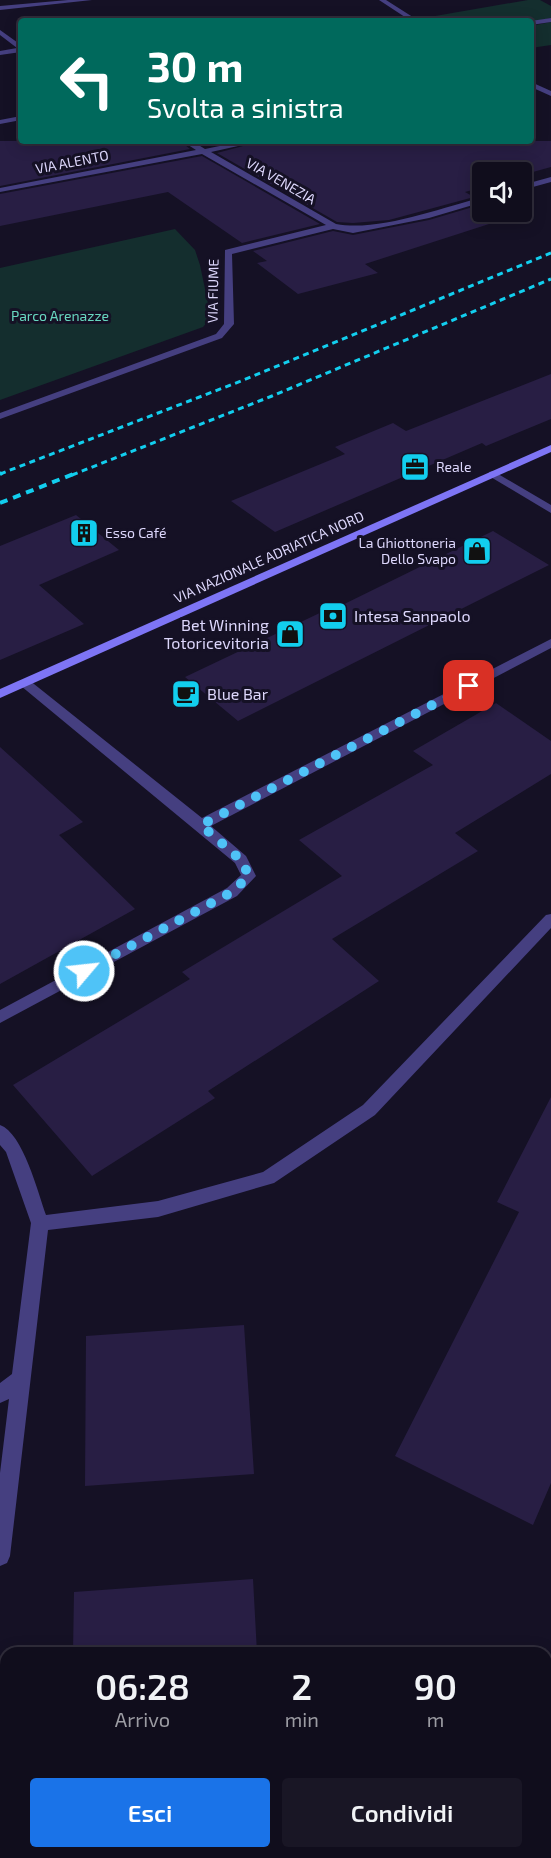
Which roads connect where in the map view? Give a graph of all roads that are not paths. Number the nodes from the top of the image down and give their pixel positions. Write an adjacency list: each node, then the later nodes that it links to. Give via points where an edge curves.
1 (89, 0): 3 (street)
2 (382, 0): 4 (street)
3 (0, 8)
4 (411, 18)
5 (551, 20): 6 (street)
6 (534, 23)
7 (0, 32): 8 (street)
8 (18, 47)
9 (18, 50): 10 (street)
10 (0, 53)
11 (551, 82): 12 (street)
12 (534, 85)
13 (534, 86): 14 (street)
14 (551, 94)
15 (18, 119): 16 (street)
16 (0, 122)
17 (191, 144): 19 (street, VIA VENEZIA)
18 (242, 144): 19 (street, VIA ALENTO)
19 (203, 152): 22 (street, VIA ALENTO); 24 (street, VIA VENEZIA)
20 (551, 179): 21 (street)
21 (532, 185)
22 (0, 190)
23 (472, 202): 24 (street, VIA FIUME, via 353,230)
24 (333, 226): 25 (street, VIA FIUME, via 228,252 229,324 219,336)
25 (0, 417)
26 (551, 448): 27 (main road, VIA NAZIONALE ADRIATICA NORD)
27 (493, 474): 28 (street); 30 (main road, VIA NAZIONALE ADRIATICA NORD)
28 (551, 510)
29 (551, 643): 32 (street)
30 (25, 683): 31 (main road, VIA NAZIONALE ADRIATICA NORD); 32 (street)
31 (0, 694)
32 (201, 825): 34 (street, via 241,860 249,876 232,892)
33 (551, 919): 36 (street, via 369,1110 267,1178 159,1209)
34 (0, 1017)
35 (0, 1132): 36 (street, via 13,1149)
36 (40, 1223): 37 (street)
37 (22, 1378): 38 (street); 39 (street)
38 (0, 1394)
39 (0, 1556)

